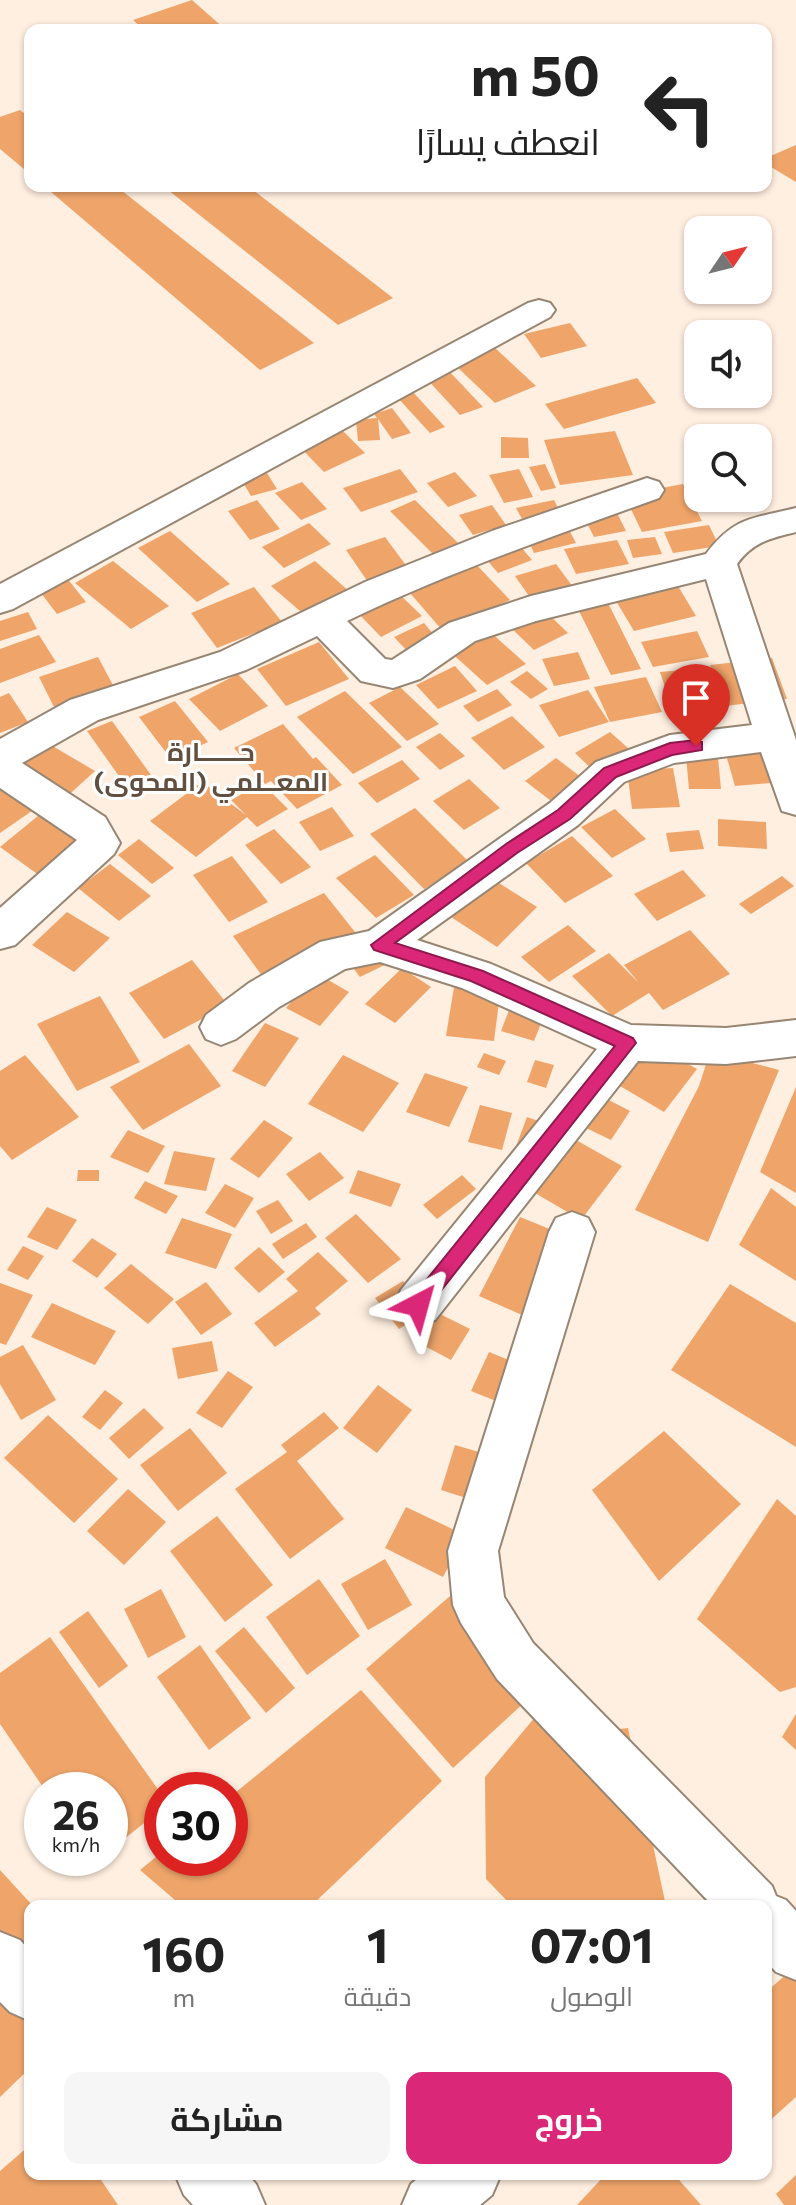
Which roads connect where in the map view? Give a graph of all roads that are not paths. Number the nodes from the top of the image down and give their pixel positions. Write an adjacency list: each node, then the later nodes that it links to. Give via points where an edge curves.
1 (539, 310): 5 (street)
2 (647, 490): 6 (street, via 505,540)
3 (796, 520): 4 (street, via 751,531 735,541)
4 (719, 563): 6 (street, via 531,609 462,632 393,674 374,671); 7 (street)
5 (0, 600)
6 (321, 618): 8 (street, via 233,661 84,710)
7 (775, 736): 10 (street); 12 (street, via 670,749 610,772 564,814)
8 (0, 757)
9 (0, 768): 11 (street, via 91,828 100,843)
10 (796, 800)
11 (0, 933)
12 (380, 945): 13 (street, via 335,954); 15 (street, via 476,976)
13 (221, 1027)
14 (796, 1038): 15 (street, via 726,1046)
15 (627, 1043): 17 (street)
16 (572, 1232): 18 (street, via 473,1551 479,1605 515,1661)
17 (418, 1305)
18 (749, 1900)
19 (0, 1960): 20 (street)
20 (24, 1986)
21 (211, 2180): 23 (street)
22 (463, 2180): 24 (street)
23 (235, 2205)
24 (432, 2205)

